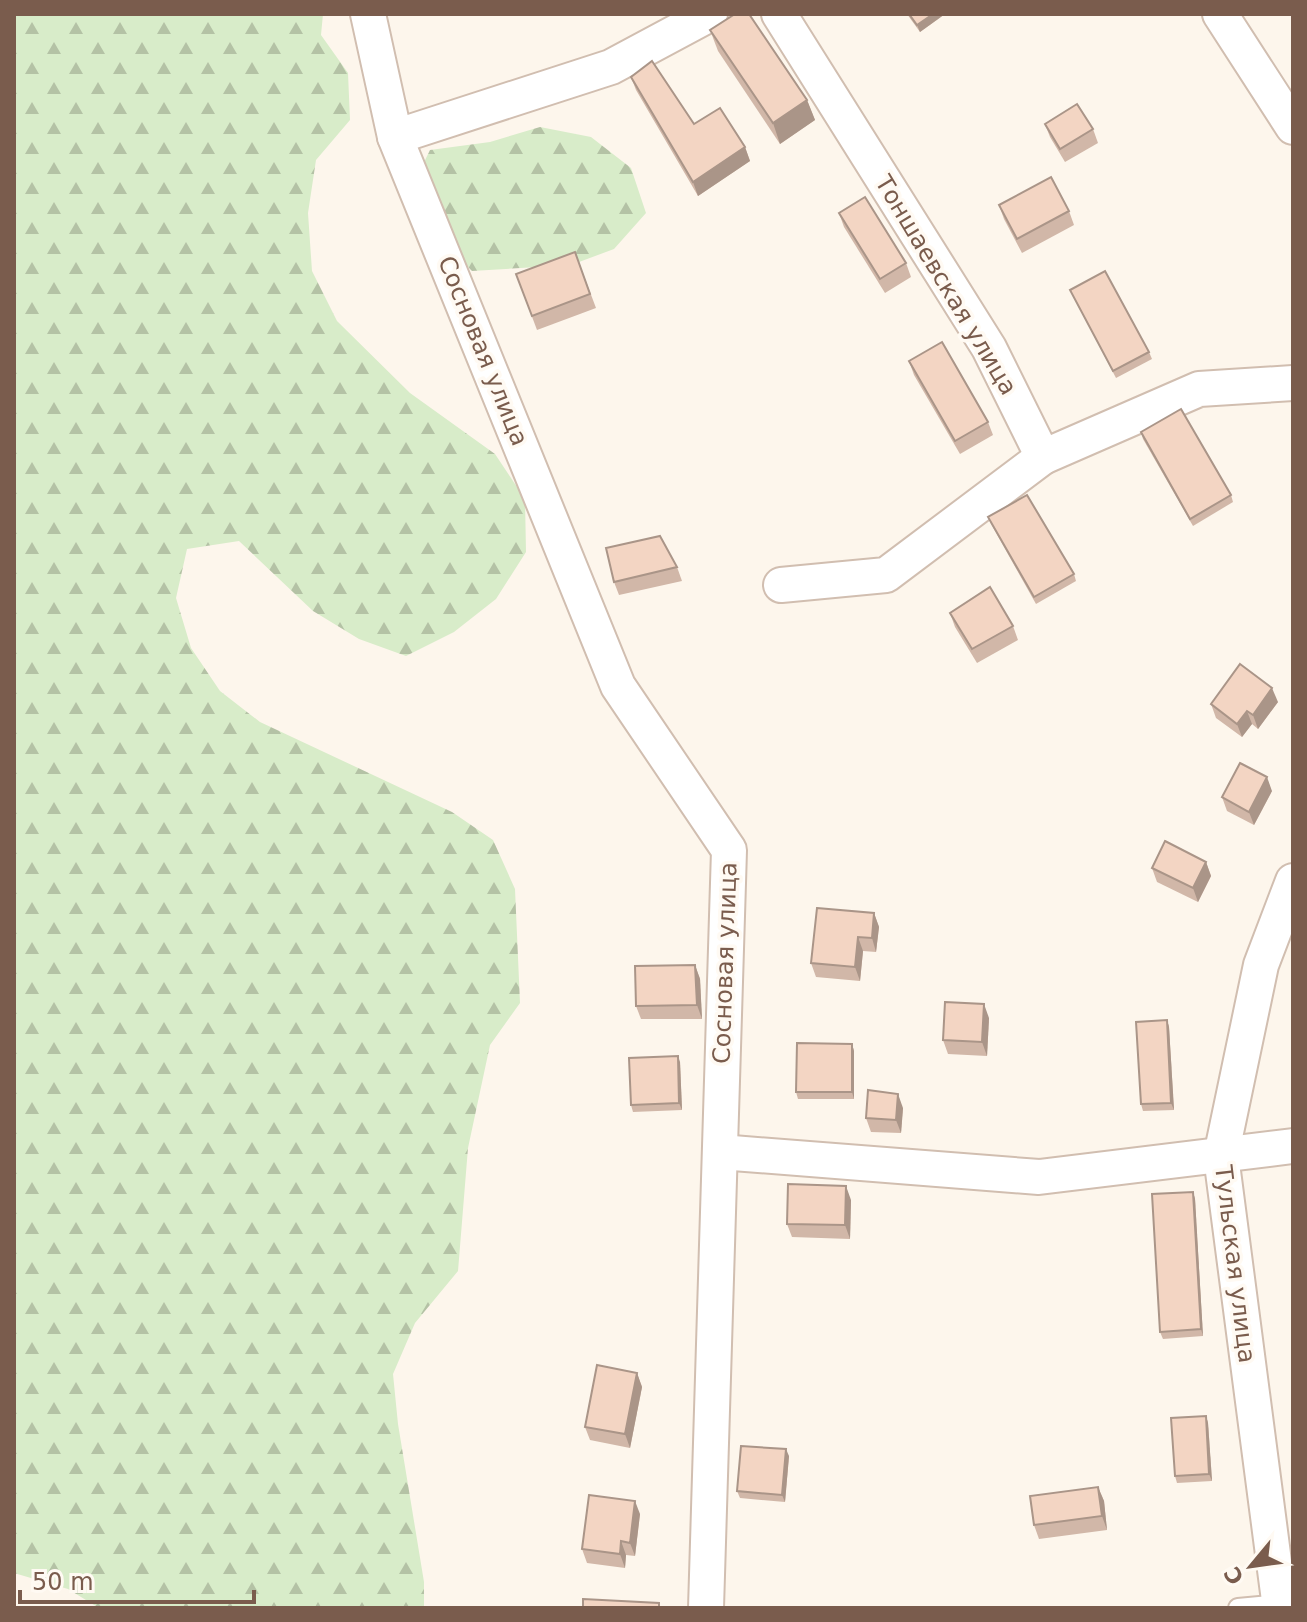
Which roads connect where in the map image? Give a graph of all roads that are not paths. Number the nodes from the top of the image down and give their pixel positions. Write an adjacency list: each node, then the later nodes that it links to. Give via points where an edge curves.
1 (368, 14): 6 (street, Сосновая улица)
2 (710, 14): 6 (street, via 611,67)
3 (779, 14): 8 (street, Тоншаевская улица, via 989,348)
4 (1220, 14): 5 (street)
5 (1293, 127)
6 (395, 137): 12 (street, Сосновая улица, via 618,686 729,850)
7 (1293, 383): 8 (street, via 1199,389)
8 (1043, 457): 9 (street, via 886,575)
9 (781, 585)
10 (1293, 881): 13 (street, Тульская улица, via 1261,965)
11 (1293, 1146): 13 (street)
12 (720, 1152): 13 (street, via 1039,1177); 15 (street, Сосновая улица)
13 (1221, 1156): 14 (street, Тульская улица)
14 (1280, 1606): 16 (lane)
15 (706, 1608)
16 (1238, 1608)

